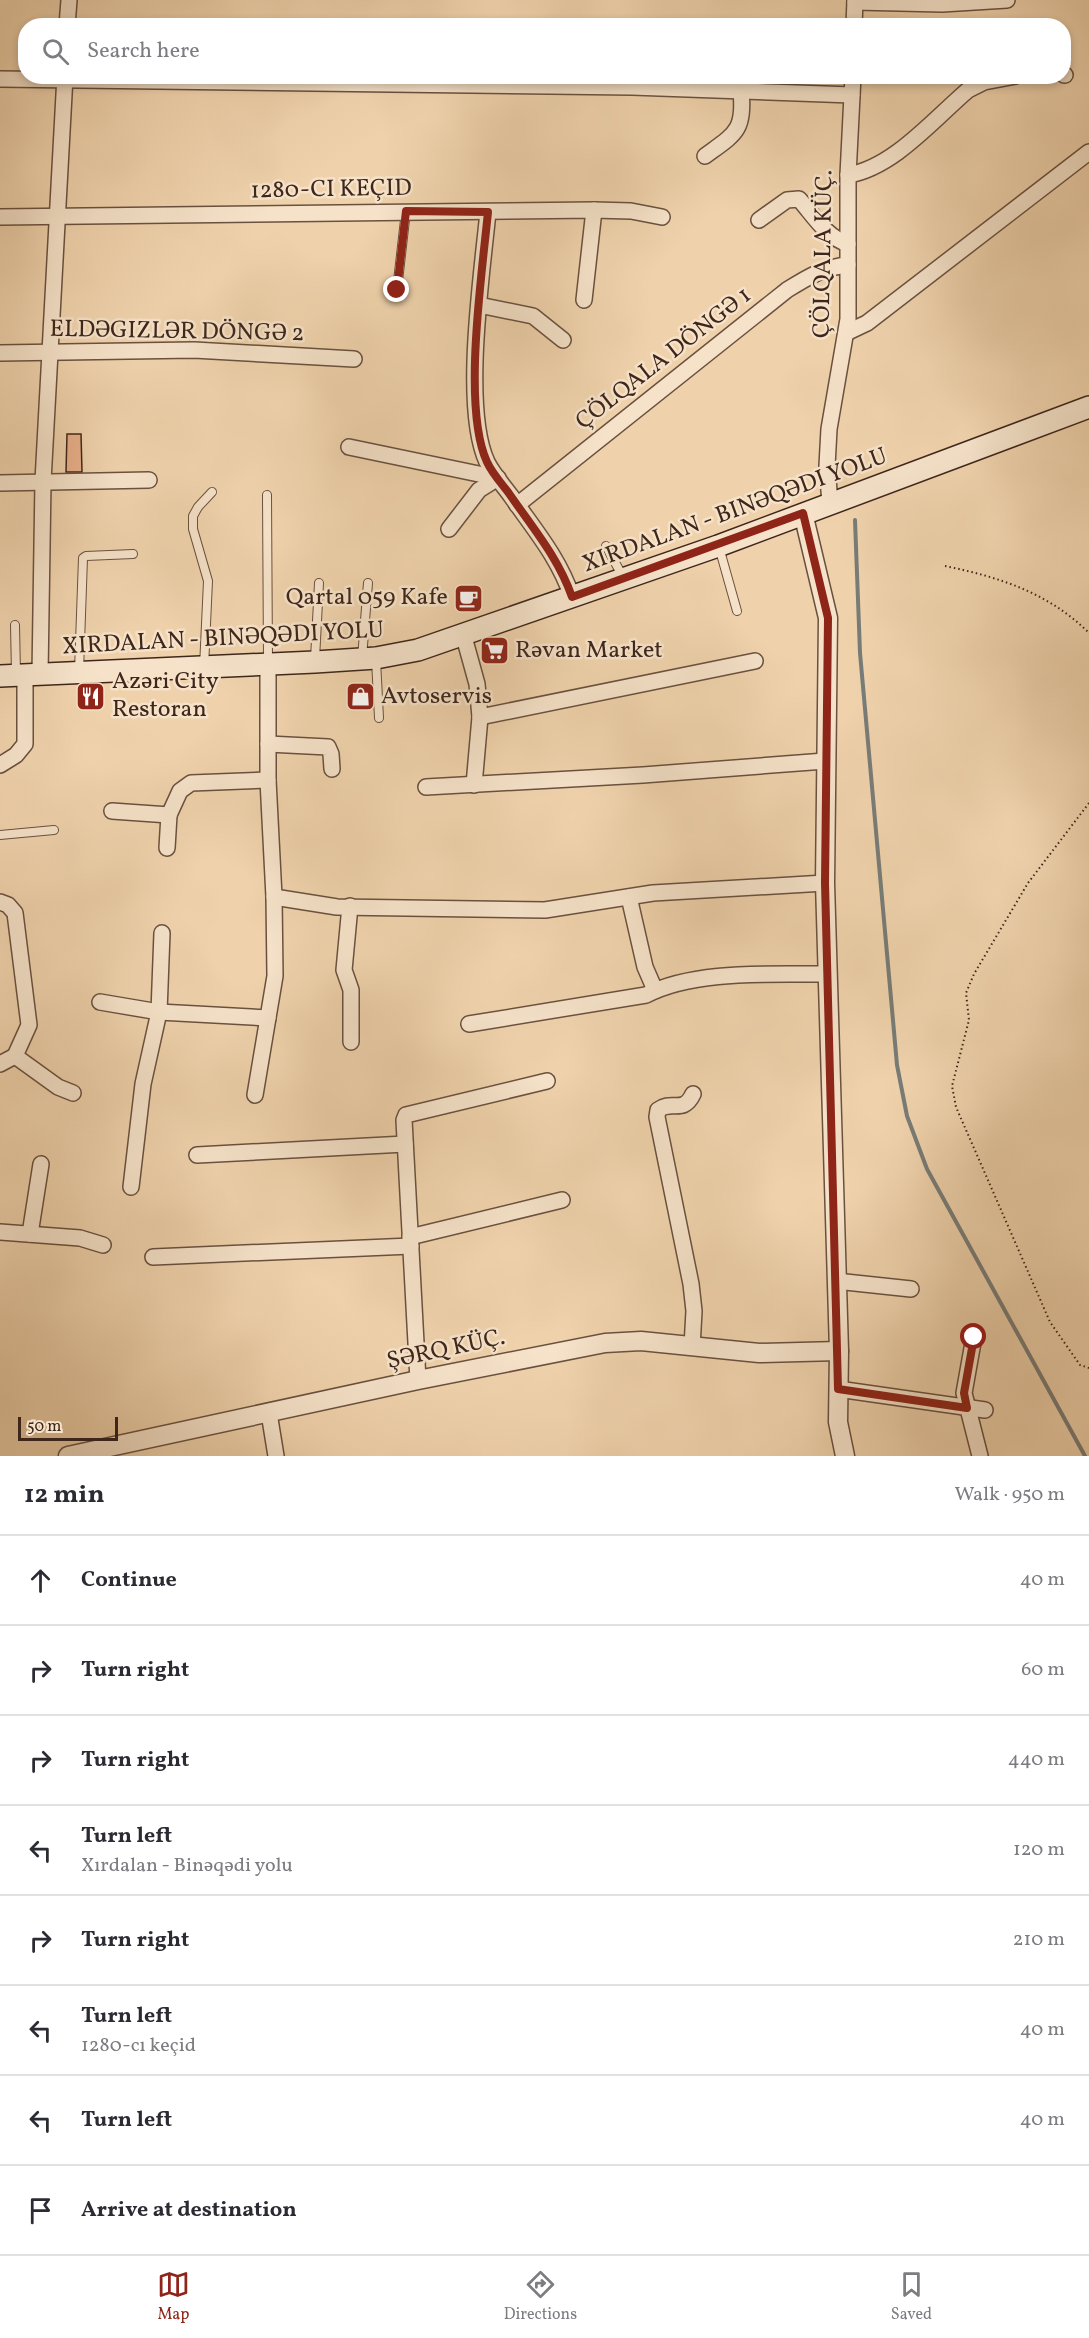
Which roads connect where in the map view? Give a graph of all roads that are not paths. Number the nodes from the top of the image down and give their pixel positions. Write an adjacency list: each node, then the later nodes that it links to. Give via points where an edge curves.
1 (69, 0): 4 (street)
2 (1007, 0): 3 (street, via 942,4)
3 (855, 1): 5 (street)
4 (68, 18)
5 (854, 18)
6 (0, 79): 7 (street)
7 (18, 79)
8 (65, 84): 20 (street)
9 (377, 84): 12 (street)
10 (853, 84): 13 (street, ÇÖLQALA KÜÇ.)
11 (980, 84): 16 (street, via 883,163)
12 (741, 91): 13 (street); 15 (street, via 744,114 740,126)
13 (852, 95): 16 (street, ÇÖLQALA KÜÇ.)
14 (1089, 152): 29 (street, via 867,323)
15 (705, 156)
16 (848, 176): 24 (street, ÇÖLQALA KÜÇ.)
17 (594, 210): 19 (street); 22 (street); 27 (street)
18 (406, 211): 19 (street); 20 (street); 26 (lane)
19 (488, 212): 28 (street)
20 (58, 216): 21 (street); 31 (street)
21 (0, 217)
22 (662, 217)
23 (759, 220): 24 (street, via 787,200 799,199 827,232)
24 (848, 244): 25 (street, ÇÖLQALA KÜÇ.)
25 (848, 265): 29 (street, ÇÖLQALA KÜÇ.); 43 (street, ÇÖLQALA DÖNGƏ 1, via 824,268 787,290)
26 (397, 290)
27 (584, 300)
28 (479, 305): 30 (street, via 533,316); 36 (street, via 477,421 480,445)
29 (848, 332): 42 (street, ÇÖLQALA KÜÇ., via 832,404 827,466)
30 (563, 340)
31 (51, 352): 32 (street, ELDƏGIZLƏR DÖNGƏ 2); 33 (street, ELDƏGIZLƏR DÖNGƏ 2, via 206,351); 38 (street)
32 (0, 353)
33 (354, 359)
34 (1089, 407): 42 (main road)
35 (349, 447): 36 (street)
36 (498, 478): 43 (street); 45 (street, via 479,490)
37 (149, 480): 38 (street)
38 (43, 481): 39 (street); 62 (street)
39 (0, 483)
40 (212, 492): 60 (lane, via 193,516 208,581)
41 (267, 495): 59 (lane)
42 (830, 503): 44 (main road)
43 (517, 505): 52 (street, via 551,550)
44 (803, 513): 47 (main road); 66 (street, via 828,618)
45 (449, 529)
46 (606, 546): 49 (lane)
47 (718, 546): 49 (main road); 53 (lane)
48 (133, 554): 61 (lane, via 83,558)
49 (624, 579): 52 (main road)
50 (319, 583): 58 (lane)
51 (368, 584): 56 (lane)
52 (572, 597): 55 (main road)
53 (737, 611)
54 (15, 625): 62 (lane)
55 (464, 637): 56 (main road); 64 (street, via 477,684)
56 (369, 659): 58 (main road); 63 (lane)
57 (755, 661): 64 (street)
58 (315, 663): 59 (main road)
59 (268, 665): 60 (main road); 65 (street)
60 (204, 668): 61 (main road)
61 (79, 673): 62 (main road)
62 (20, 675): 67 (street, via 25,744)
63 (379, 717)
64 (480, 717): 70 (street)
65 (268, 744): 68 (street, via 328,747); 69 (street)
66 (825, 761): 70 (street); 77 (street)
67 (0, 765)
68 (332, 769)
69 (268, 780): 73 (street, via 191,783 180,791); 78 (street)
70 (474, 785): 71 (street)
71 (426, 787)
72 (112, 811): 73 (street)
73 (169, 815): 76 (street)
74 (54, 830): 75 (lane)
75 (0, 835)
76 (167, 848)
77 (825, 883): 79 (street); 83 (street)
78 (274, 897): 81 (street); 87 (street, via 275,976)
79 (629, 897): 81 (street, via 545,910); 84 (street, via 645,967)
80 (0, 902): 90 (street, via 15,913 28,1025)
81 (350, 906): 89 (street, via 344,970 351,990)
82 (162, 933): 86 (street)
83 (828, 974): 84 (street, via 708,979); 106 (street)
84 (655, 990): 88 (street, via 628,999)
85 (100, 1002): 86 (street)
86 (159, 1012): 87 (street); 99 (street, via 143,1084)
87 (268, 1018): 95 (street)
88 (469, 1024)
89 (351, 1042)
90 (15, 1056): 91 (street); 93 (street, via 58,1087)
91 (0, 1064)
92 (547, 1081): 96 (street, via 411,1112 404,1120)
93 (73, 1093)
94 (693, 1094): 109 (street, via 683,1106 663,1106 657,1117 692,1284)
95 (255, 1095)
96 (405, 1144): 97 (street); 103 (street)
97 (197, 1155)
98 (41, 1164): 102 (street)
99 (131, 1187)
100 (562, 1200): 103 (street)
101 (0, 1232): 102 (street)
102 (30, 1234): 104 (street, via 80,1238)
103 (410, 1241): 105 (street); 111 (street)
104 (103, 1245)
105 (153, 1257)
106 (836, 1281): 107 (street); 110 (street)
107 (911, 1289)
108 (974, 1337): 113 (street, via 964,1393)
109 (692, 1347): 110 (street, ŞƏRQ KÜÇ., via 759,1353); 111 (street, ŞƏRQ KÜÇ., via 641,1341 605,1343)
110 (839, 1351): 112 (street)
111 (418, 1380): 115 (street, ŞƏRQ KÜÇ.)
112 (838, 1389): 113 (street); 118 (street, via 839,1430)
113 (967, 1408): 114 (street); 119 (street)
114 (985, 1410)
115 (269, 1413): 116 (street, ŞƏRQ KÜÇ.); 117 (street)
116 (68, 1456)
117 (276, 1456)
118 (845, 1456)
119 (980, 1456)

